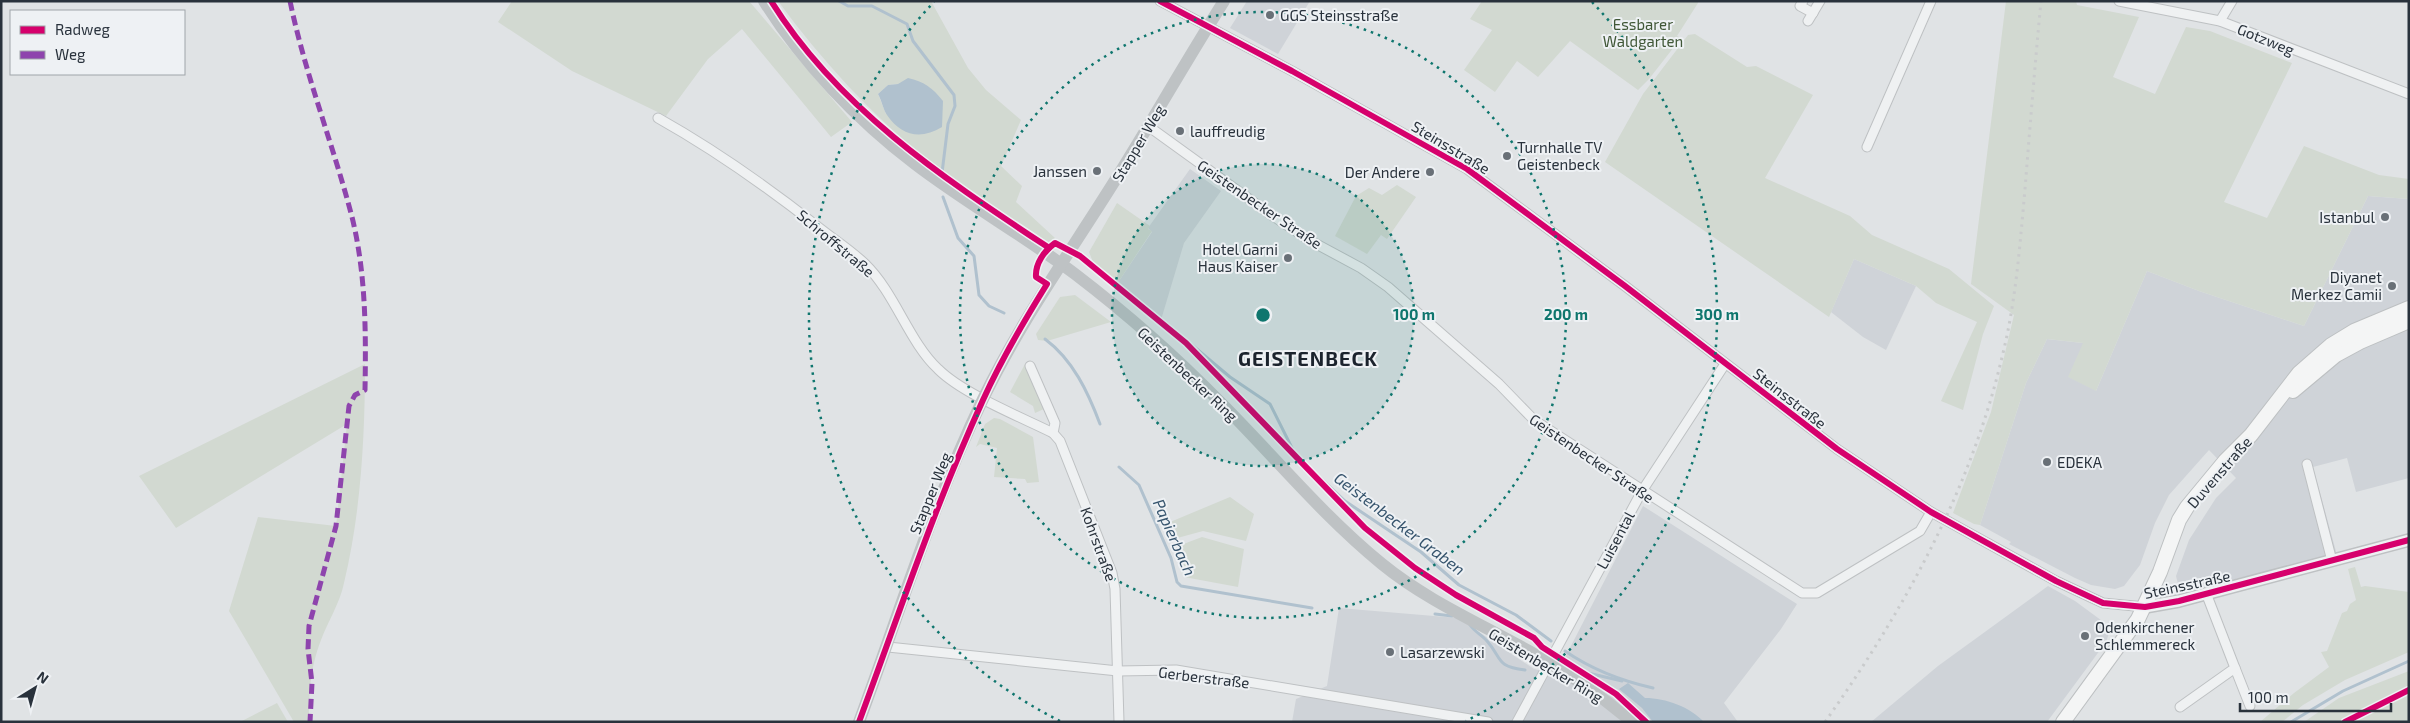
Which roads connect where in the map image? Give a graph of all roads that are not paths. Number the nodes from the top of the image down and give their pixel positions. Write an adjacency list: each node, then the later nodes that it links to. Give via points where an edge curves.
1 (764, 1): 15 (main road, Geistenbecker Ring, via 801,56 906,156)
2 (1160, 1): 10 (street, Steinsstraße)
3 (1224, 1): 10 (main road, Stapper Weg)
4 (1803, 1): 5 (street, via 1800,6 1810,17)
5 (1820, 1)
6 (1931, 1): 14 (street)
7 (2119, 1): 9 (street, Gotzweg)
8 (2232, 1): 9 (street)
9 (2220, 21): 11 (street, Gotzweg)
10 (1207, 28): 13 (main road, Stapper Weg); 18 (street, Steinsstraße, via 1292,71 1467,169)
11 (2409, 94)
12 (658, 118): 20 (street, Schroffstraße, via 771,189 864,264 881,283 937,369)
13 (1148, 126): 15 (main road, Stapper Weg); 24 (street, Geistenbecker Straße, via 1308,240 1353,263 1388,287 1534,420)
14 (1867, 147)
15 (1060, 263): 20 (main road, Stapper Weg); 31 (main road, Geistenbecker Ring, via 1188,370 1327,514 1380,562 1432,599)
16 (2409, 308): 21 (main road, Duvenstraße, via 2354,331 2331,346 2299,373)
17 (2409, 321): 21 (main road, Duvenstraße, via 2336,355)
18 (1725, 364): 24 (street, Luisental); 25 (street, Steinsstraße, via 1837,450)
19 (1030, 366): 22 (street, Kohrstraße, via 1055,423)
20 (983, 399): 22 (street); 30 (main road, Stapper Weg, via 928,530)
21 (2275, 406): 29 (main road, Duvenstraße, via 2187,507)
22 (1054, 433): 33 (street, Kohrstraße, via 1112,572)
23 (2307, 464): 27 (street)
24 (1642, 491): 25 (street, Geistenbecker Straße, via 1802,593 1817,593 1902,544 1920,531); 31 (street, Luisental)
25 (1931, 512): 29 (street, Steinsstraße, via 2056,581 2103,603)
26 (2409, 540): 27 (street, Steinsstraße)
27 (2332, 561): 28 (street, Steinsstraße)
28 (2206, 593): 29 (street, Steinsstraße); 32 (street, Steinsstraße)
29 (2145, 607): 41 (main road, Duvenstraße)
30 (888, 647): 33 (street, Gerberstraße); 36 (main road, Stapper Weg)
31 (1549, 663): 39 (street, Luisental); 40 (main road, Geistenbecker Ring)
32 (2235, 668): 34 (street, Steinsstraße); 35 (street)
33 (1118, 671): 37 (street, Kohrstraße); 38 (street, Gerberstraße, via 1176,670)
34 (2250, 706)
35 (2180, 707)
36 (859, 722)
37 (1119, 722)
38 (1488, 722)
39 (1517, 722)
40 (1632, 722)
41 (2063, 722)

